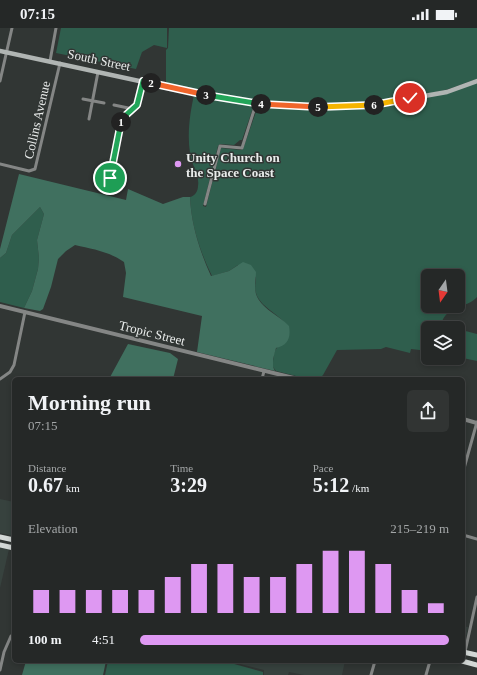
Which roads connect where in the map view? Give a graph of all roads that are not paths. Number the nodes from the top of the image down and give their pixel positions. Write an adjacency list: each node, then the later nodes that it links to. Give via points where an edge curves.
1 (12, 28): 4 (street)
2 (56, 28): 5 (street)
3 (0, 51): 4 (main road, South Street)
4 (6, 52): 5 (main road, South Street); 10 (street)
5 (50, 61): 6 (main road, South Street)
6 (60, 64): 7 (main road, South Street); 18 (street, Collins Avenue, via 35,169 29,171)
7 (98, 71): 8 (main road, South Street); 12 (street)
8 (143, 81): 14 (main road, South Street); 16 (street, via 137,105)
9 (477, 81): 14 (main road, South Street, via 447,92 373,105 311,107)
10 (0, 82)
11 (83, 99): 12 (street)
12 (93, 101): 13 (street); 17 (street)
13 (104, 103)
14 (256, 104): 20 (street, via 242,148 220,146)
15 (114, 105): 16 (street)
16 (133, 109): 19 (street, via 122,120)
17 (89, 119)
18 (0, 164)
19 (110, 178)
20 (205, 204)
21 (0, 306): 22 (street, Tropic Street)
22 (25, 312): 23 (street, Tropic Street); 26 (street, via 14,365 10,372)
23 (264, 371): 24 (street); 25 (street, Tropic Street)
24 (262, 377)
25 (290, 377)
26 (0, 379)
27 (465, 420): 28 (street)
28 (477, 423): 29 (street)
29 (465, 465)
30 (465, 536): 32 (street)
31 (0, 537): 33 (main road)
32 (477, 539)
33 (12, 540)
34 (0, 545): 35 (main road)
35 (12, 548)
36 (477, 597): 38 (street)
37 (11, 636): 40 (street)
38 (465, 648)
39 (0, 651): 40 (street)
40 (4, 652): 47 (street)
41 (465, 652): 42 (main road)
42 (477, 656)
43 (465, 661): 46 (main road)
44 (374, 663): 48 (street)
45 (429, 663): 49 (street)
46 (477, 664)
47 (0, 670)
48 (371, 675)
49 (426, 675)

